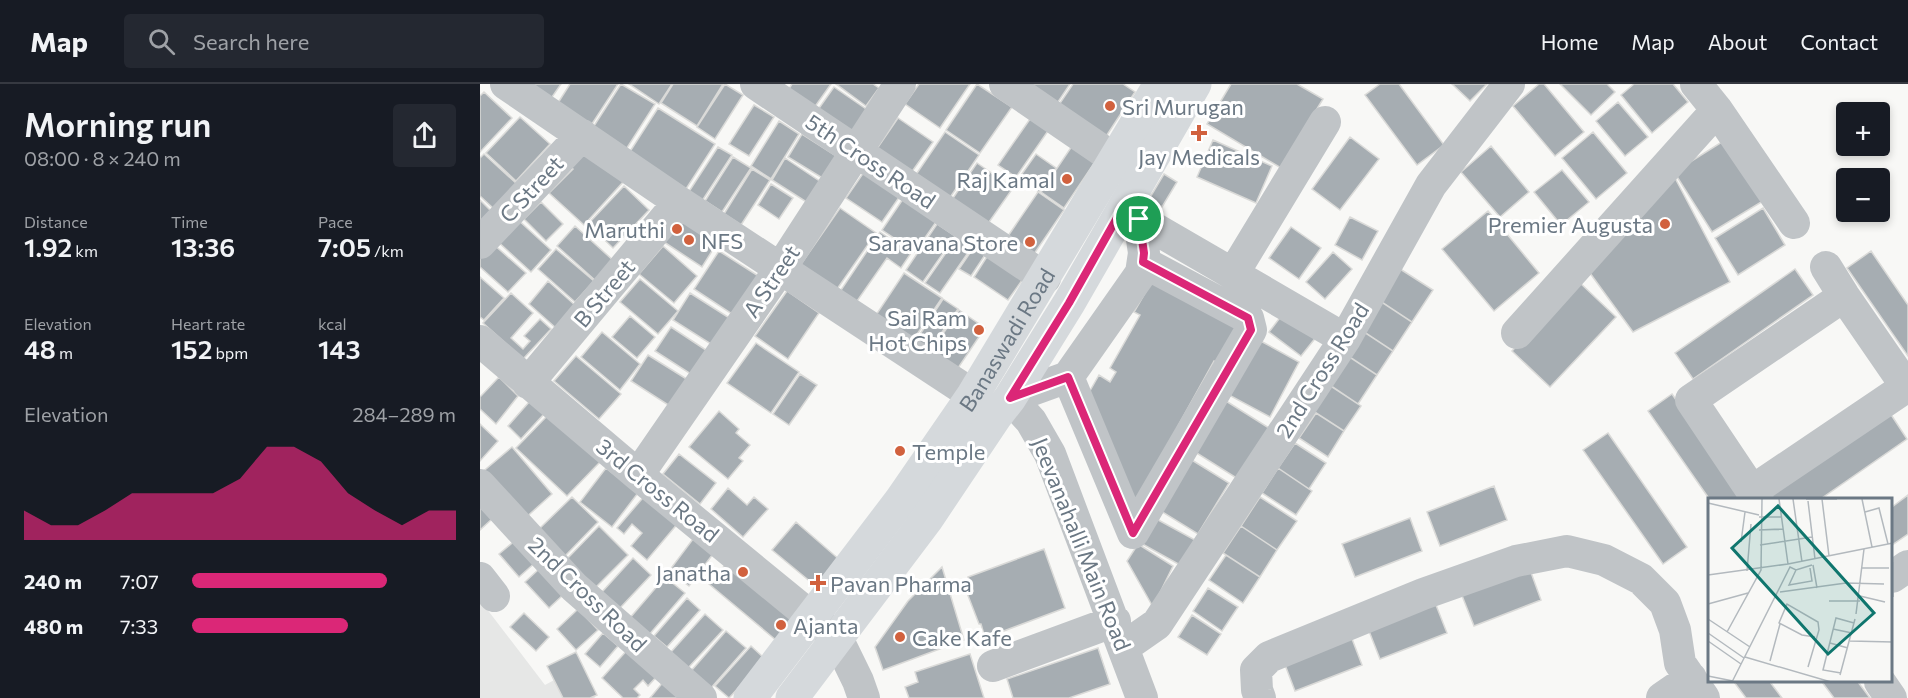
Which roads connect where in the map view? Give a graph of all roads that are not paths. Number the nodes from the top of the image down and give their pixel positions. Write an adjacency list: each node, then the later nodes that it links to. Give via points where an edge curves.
1 (506, 84): 11 (street)
2 (756, 84): 12 (street, 5th Cross Road)
3 (900, 84): 12 (street, A Street)
4 (1005, 84): 13 (street)
5 (1160, 84): 13 (main road, Banaswadi Road)
6 (1195, 84): 15 (main road, Banaswadi Road)
7 (1509, 84): 25 (street, 2nd Cross Road, via 1431,185)
8 (1696, 84): 9 (street)
9 (1717, 110): 16 (street); 24 (street)
10 (1325, 122): 21 (street)
11 (582, 135): 14 (street); 17 (street, C Street)
12 (857, 151): 20 (street, A Street); 22 (street, 5th Cross Road)
13 (1116, 160): 22 (main road, Banaswadi Road)
14 (679, 202): 20 (street); 28 (street, B Street)
15 (1130, 214): 18 (street, via 1144,253); 21 (street); 31 (main road, Banaswadi Road)
16 (1794, 223)
17 (480, 243)
18 (1143, 262): 27 (street, via 1141,273); 27 (street, via 1248,318 1251,330 1133,533)
19 (1826, 267): 23 (street)
20 (780, 269): 30 (street); 32 (street, A Street)
21 (1233, 274): 25 (street)
22 (1045, 278): 30 (main road, Banaswadi Road)
23 (1844, 296): 29 (street); 34 (street, via 1691,400)
24 (1517, 333)
25 (1345, 339): 38 (street, 2nd Cross Road, via 1156,624)
26 (480, 340): 28 (street, 3rd Cross Road)
27 (1068, 377): 31 (street)
28 (528, 383): 32 (street, 3rd Cross Road)
29 (1907, 388): 34 (street)
30 (973, 395): 37 (main road, Banaswadi Road, via 900,501)
31 (1010, 398): 38 (street, Jeevanahalli Main Road, via 1031,422 1050,454); 39 (main road, Banaswadi Road, via 927,519)
32 (638, 475): 37 (street, 3rd Cross Road)
33 (480, 485): 43 (street, 2nd Cross Road, via 574,587)
34 (1755, 496)
35 (1908, 566): 36 (street)
36 (1893, 576)
37 (813, 616): 39 (street, 3rd Cross Road); 44 (main road, Banaswadi Road)
38 (1119, 634): 40 (street, 2nd Cross Road); 47 (street, Jeevanahalli Main Road)
39 (837, 638): 45 (main road, Banaswadi Road); 46 (street)
40 (993, 666)
41 (1881, 683): 50 (street)
42 (1698, 688): 48 (street, via 1680,663 1675,630 1665,603 1641,579 1604,560 1567,551 1516,561 1423,594 1269,657 1256,670); 49 (street)
43 (702, 698)
44 (750, 698)
45 (792, 698)
46 (864, 698)
47 (1142, 698)
48 (1260, 698)
49 (1662, 698)
50 (1892, 698)

